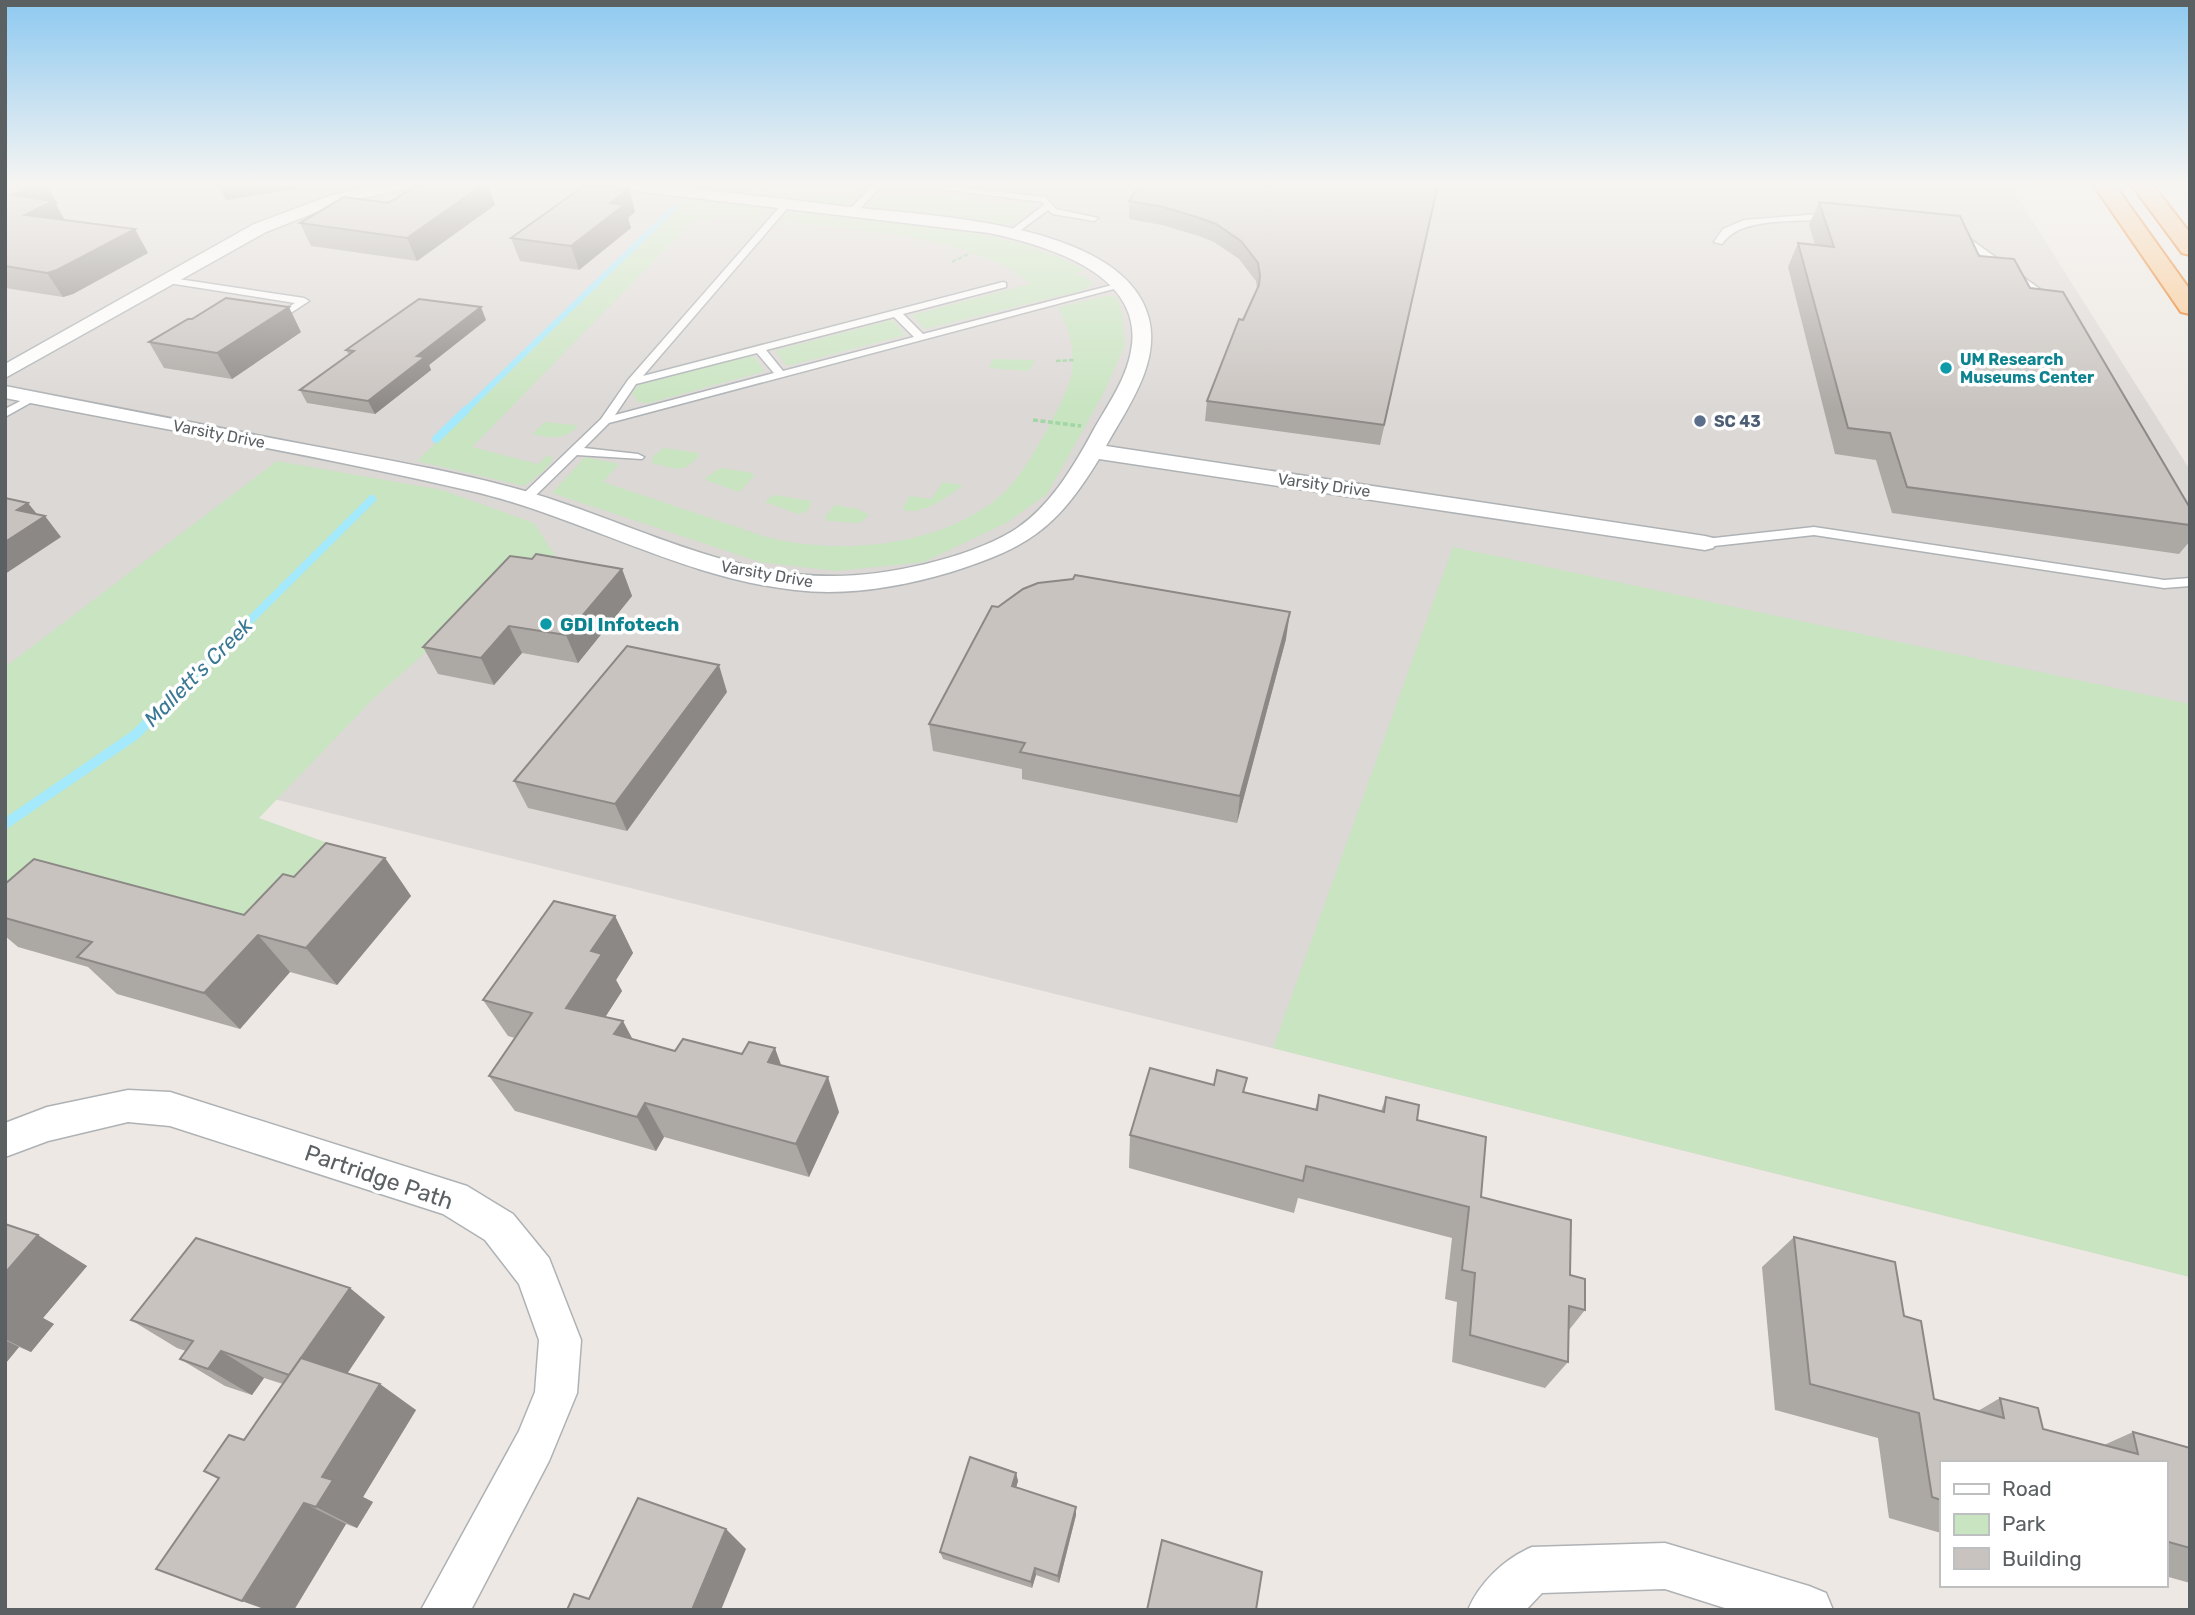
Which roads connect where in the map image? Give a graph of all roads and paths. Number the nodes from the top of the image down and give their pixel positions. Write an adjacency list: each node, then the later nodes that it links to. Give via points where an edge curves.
1 (202, 259): 8 (street)
2 (739, 259): 21 (lane)
3 (957, 259): 7 (path)
4 (1084, 259): 10 (street)
5 (1994, 259): 11 (lane)
6 (2156, 259): 12 (highway)
7 (952, 262)
8 (165, 280): 14 (lane, via 304,302); 19 (street)
9 (1003, 285): 13 (lane)
10 (1120, 286): 15 (lane); 29 (street, via 1135,302 1142,346)
11 (2059, 307)
12 (2190, 307)
13 (896, 313): 15 (lane); 16 (lane)
14 (277, 319)
15 (921, 338): 20 (lane)
16 (759, 349): 20 (lane); 21 (lane)
17 (1074, 360): 18 (path)
18 (1056, 361)
19 (5, 372)
20 (781, 375): 26 (lane)
21 (632, 382): 26 (lane)
22 (5, 392): 23 (street, Varsity Drive)
23 (34, 398): 24 (lane); 31 (street, Varsity Drive)
24 (5, 414)
25 (1033, 420): 27 (path)
26 (605, 421): 28 (lane)
27 (1085, 427)
28 (575, 451): 30 (lane); 31 (lane)
29 (1093, 451): 31 (street, Varsity Drive, via 1064,498 1019,537 962,562 887,580 790,582 724,568); 32 (street, Varsity Drive)
30 (638, 457)
31 (526, 498)
32 (1705, 543): 33 (lane, via 1814,531 2164,584)
33 (2190, 582)
34 (5, 1140): 35 (street, Partridge Path, via 47,1124 128,1107 170,1109 453,1199 499,1227 535,1272 560,1340 556,1394 534,1446)
35 (445, 1610)
36 (1492, 1610): 37 (street, via 1532,1570 1607,1566 1665,1566)
37 (1809, 1610)

